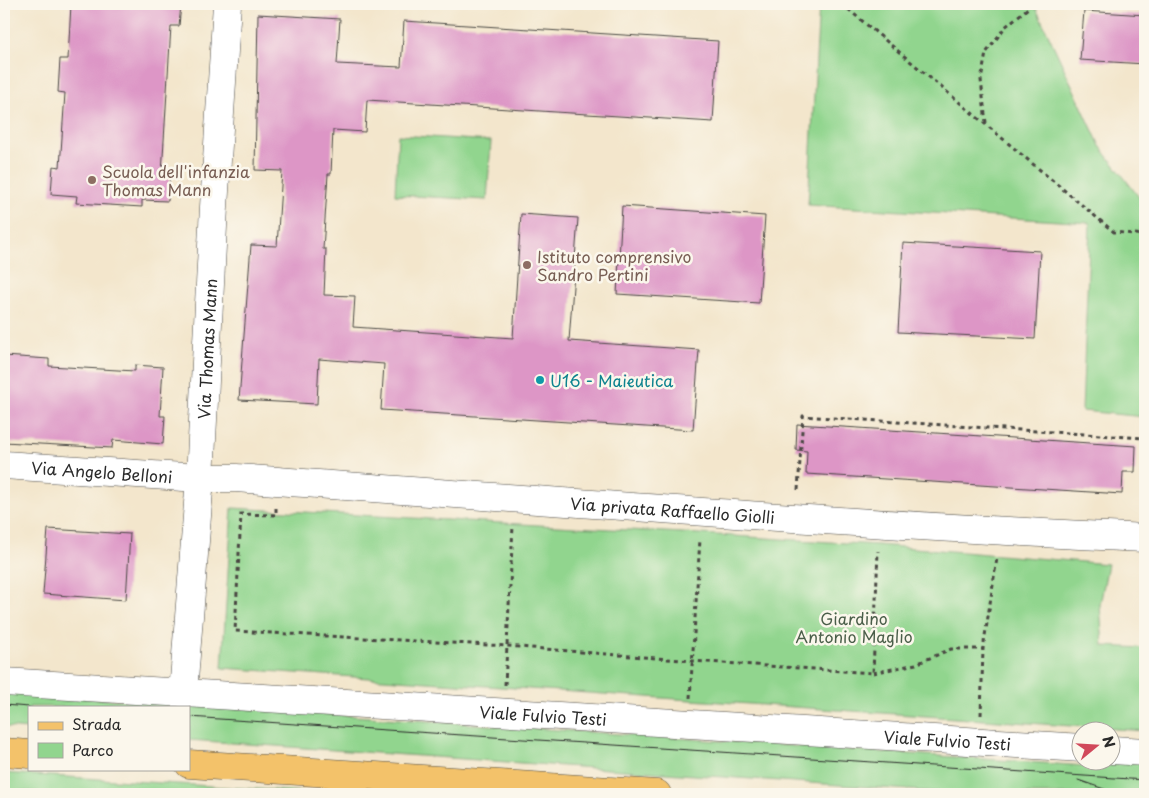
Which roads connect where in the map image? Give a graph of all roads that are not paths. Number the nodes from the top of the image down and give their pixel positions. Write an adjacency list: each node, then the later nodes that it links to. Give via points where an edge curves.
1 (227, 4): 3 (street, Via Thomas Mann)
2 (4, 465): 3 (street, Via Angelo Belloni)
3 (200, 478): 4 (street, Via privata Raffaello Giolli); 6 (street, Via Thomas Mann)
4 (1145, 538)
5 (4, 682): 6 (street, Viale Fulvio Testi)
6 (184, 693): 7 (street, Viale Fulvio Testi)
7 (1072, 747)
8 (1122, 751): 10 (street)
9 (4, 752): 11 (main road)
10 (1145, 752)
11 (28, 754)
12 (190, 764): 13 (main road)
13 (656, 794)

